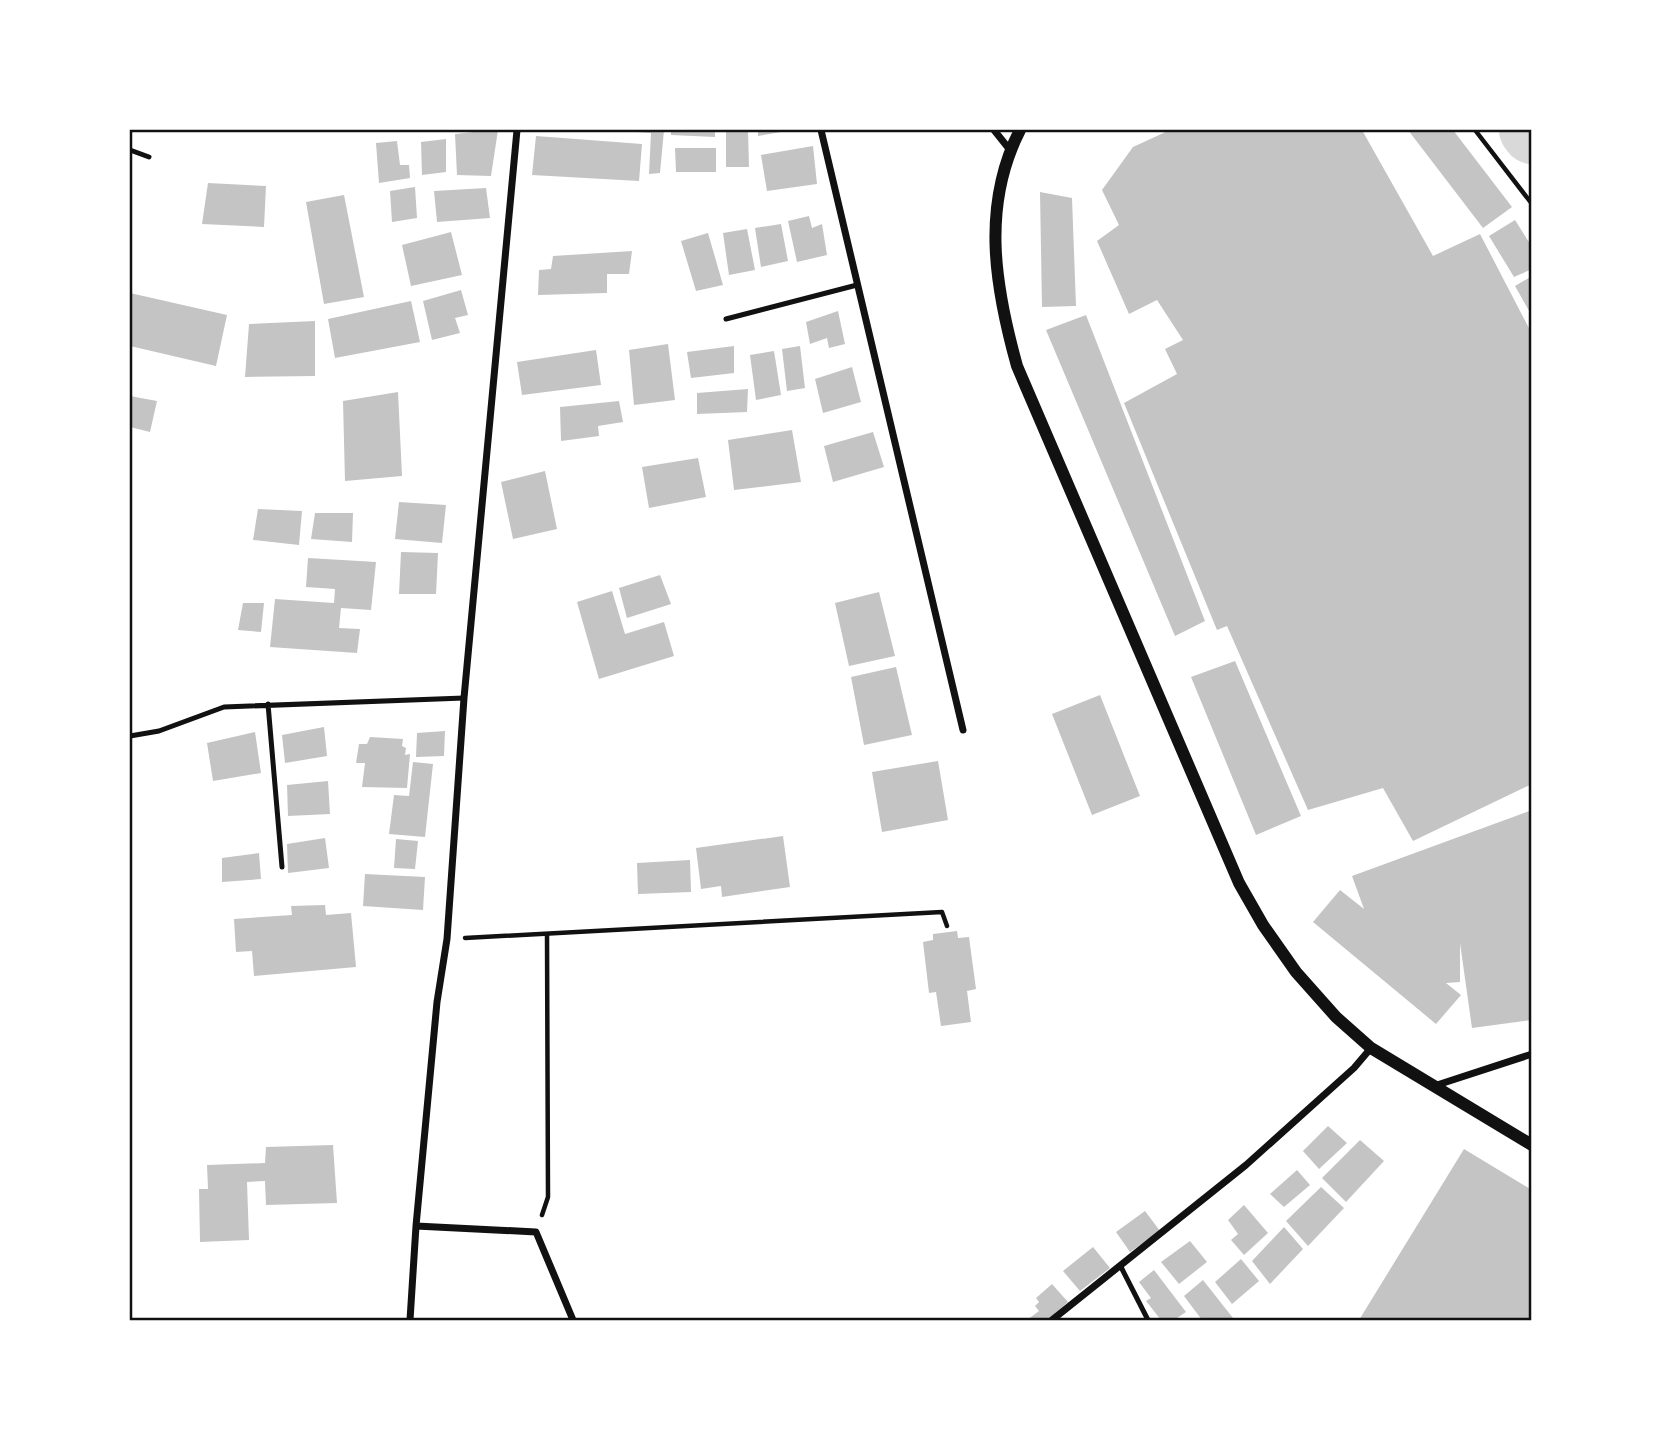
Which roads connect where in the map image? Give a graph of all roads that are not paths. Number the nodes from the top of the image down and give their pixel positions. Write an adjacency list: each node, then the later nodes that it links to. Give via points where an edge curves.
1 (517, 130): 10 (street)
2 (821, 130): 8 (street)
3 (994, 130): 6 (street)
4 (1020, 130): 6 (street)
5 (130, 150): 7 (lane)
6 (1010, 150): 15 (street, via 999,183 997,277 1017,366 1239,883 1296,972)
7 (149, 157)
8 (857, 285): 9 (lane); 12 (street)
9 (726, 319)
10 (464, 698): 11 (lane); 19 (street, via 447,939)
11 (268, 704): 13 (lane, via 224,707 159,731); 14 (lane)
12 (963, 730)
13 (130, 736)
14 (282, 867)
15 (1371, 1048): 17 (street); 20 (street, via 1246,1166)
16 (1531, 1054): 17 (street)
17 (1433, 1086): 18 (street)
18 (1531, 1145)
19 (416, 1226): 21 (street); 22 (street, via 536,1232)
20 (1121, 1267): 23 (street); 24 (lane)
21 (410, 1321)
22 (573, 1321)
23 (1052, 1321)
24 (1147, 1321)

